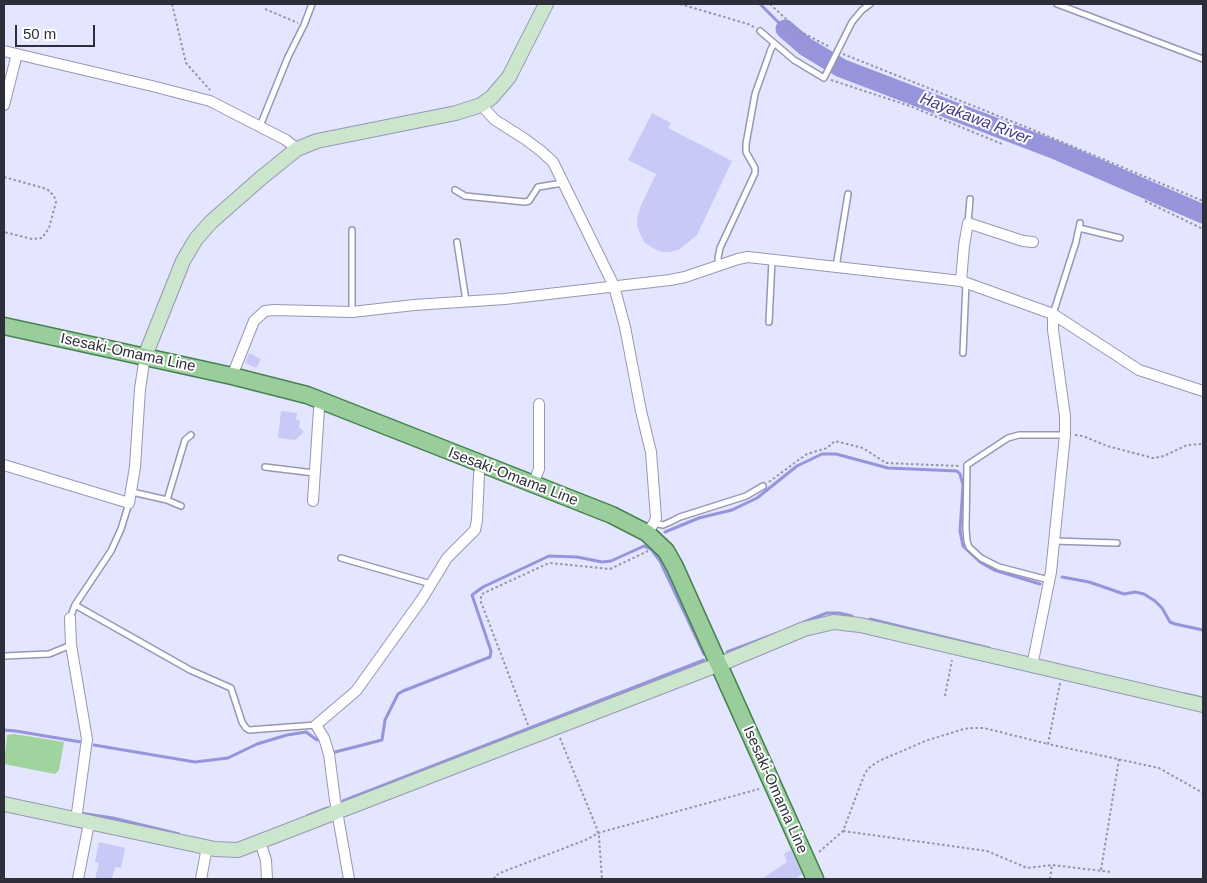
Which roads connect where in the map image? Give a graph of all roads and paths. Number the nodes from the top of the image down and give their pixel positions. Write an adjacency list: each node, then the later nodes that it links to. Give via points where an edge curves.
1 (172, 4): 17 (path, via 186,63 212,93)
2 (312, 4): 9 (lane)
3 (546, 4): 19 (street, via 509,77)
4 (680, 4): 10 (path, via 748,24)
5 (770, 4): 13 (path, via 799,31)
6 (870, 4): 13 (lane, via 852,22)
7 (1057, 4): 15 (lane)
8 (265, 10): 9 (path)
9 (304, 26): 20 (lane)
10 (760, 31): 11 (lane)
11 (774, 44): 16 (lane); 38 (lane, via 755,94 746,144 755,174 720,248)
12 (4, 51): 14 (street)
13 (836, 52): 16 (lane); 29 (path)
14 (17, 54): 17 (street); 18 (street)
15 (1203, 59)
16 (824, 78): 21 (path, via 910,106)
17 (215, 104): 20 (street)
18 (4, 105)
19 (481, 105): 22 (street, via 318,141); 24 (street, via 495,120 542,150 553,162)
20 (260, 126): 22 (street)
21 (1002, 144)
22 (297, 149): 48 (street, via 218,216 196,239 183,261)
23 (4, 177): 33 (path, via 47,189 56,202 49,228 42,238 32,239)
24 (563, 183): 25 (lane, via 538,187 525,202 466,196); 41 (street)
25 (455, 190)
26 (848, 194): 39 (lane)
27 (970, 199): 30 (lane)
28 (1146, 201): 31 (path)
29 (1203, 201)
30 (968, 223): 36 (street); 40 (street)
31 (1203, 229)
32 (352, 230): 43 (lane)
33 (4, 232)
34 (1120, 238): 44 (lane, via 1079,226)
35 (457, 242): 42 (lane)
36 (1033, 242)
37 (772, 260): 38 (street, via 748,257); 39 (street); 45 (lane)
38 (719, 265): 41 (street, via 685,277)
39 (836, 267): 40 (street)
40 (964, 282): 44 (street); 47 (lane)
41 (614, 286): 42 (street); 68 (street, via 651,452 656,518)
42 (466, 302): 43 (street)
43 (352, 312): 49 (street, via 265,311 254,321)
44 (1053, 314): 50 (street, via 1139,370); 53 (street)
45 (769, 322)
46 (4, 326): 48 (main road, Isesaki-Omama Line)
47 (964, 352)
48 (145, 356): 49 (main road, Isesaki-Omama Line); 63 (street)
49 (232, 376): 51 (main road, Isesaki-Omama Line)
50 (1203, 391)
51 (322, 401): 56 (main road, Isesaki-Omama Line); 60 (street)
52 (539, 404): 61 (street, via 539,469)
53 (1065, 435): 55 (path, via 1083,436 1153,458 1187,444); 58 (lane, via 1008,438); 69 (street)
54 (191, 436): 64 (lane, via 185,440)
55 (1203, 444)
56 (481, 464): 61 (main road, Isesaki-Omama Line); 74 (street, via 475,530 447,558)
57 (4, 465): 66 (street)
58 (968, 465): 62 (path, via 886,463 863,448 835,441 827,448 796,460); 73 (lane, via 966,541 969,547 999,567)
59 (265, 467): 60 (lane)
60 (315, 473): 65 (street)
61 (533, 485): 68 (main road, Isesaki-Omama Line)
62 (763, 486): 68 (lane, via 746,496)
63 (132, 492): 64 (lane); 66 (street)
64 (167, 500): 67 (lane)
65 (314, 501)
66 (129, 503): 75 (lane, via 111,551)
67 (181, 506)
68 (651, 528): 71 (main road, Isesaki-Omama Line)
69 (1054, 541): 70 (lane); 73 (street)
70 (1117, 543)
71 (661, 545): 80 (main road, Isesaki-Omama Line); 87 (path, via 610,569 549,563 481,595)
72 (341, 558): 74 (lane)
73 (1049, 580): 81 (street)
74 (431, 584): 85 (street, via 356,691)
75 (75, 605): 76 (lane); 85 (lane, via 190,670 232,688 242,722 249,730)
76 (70, 618): 77 (street)
77 (71, 645): 79 (lane, via 49,654); 94 (street, via 87,739)
78 (954, 648): 80 (street, via 860,625 834,622 804,629); 81 (street); 83 (path)
79 (4, 656)
80 (718, 664): 86 (street); 90 (main road, Isesaki-Omama Line)
81 (1032, 666): 82 (street)
82 (1062, 673): 84 (street); 88 (path)
83 (945, 696)
84 (1203, 705)
85 (316, 725): 93 (street, via 329,754)
86 (555, 727): 87 (street); 96 (path)
87 (532, 736): 93 (street)
88 (1048, 744): 89 (path); 95 (path, via 973,728 914,745 879,761 865,773)
89 (1119, 759): 91 (path, via 1166,770); 100 (path)
90 (772, 785): 96 (path); 102 (main road, Isesaki-Omama Line)
91 (1203, 793)
92 (4, 804): 94 (street)
93 (337, 812): 97 (street); 106 (street)
94 (83, 821): 98 (street); 103 (street)
95 (843, 831): 99 (path, via 987,851 1027,868); 102 (path)
96 (598, 833): 107 (path, via 500,872); 108 (path)
97 (260, 842): 98 (street, via 238,850); 105 (street)
98 (207, 847): 104 (street)
99 (1052, 865): 100 (path); 109 (path)
100 (1101, 871): 101 (path)
101 (1111, 872)
102 (810, 873)
103 (78, 879)
104 (201, 879)
105 (268, 879)
106 (349, 879)
107 (494, 879)
108 (602, 879)
109 (1050, 879)

